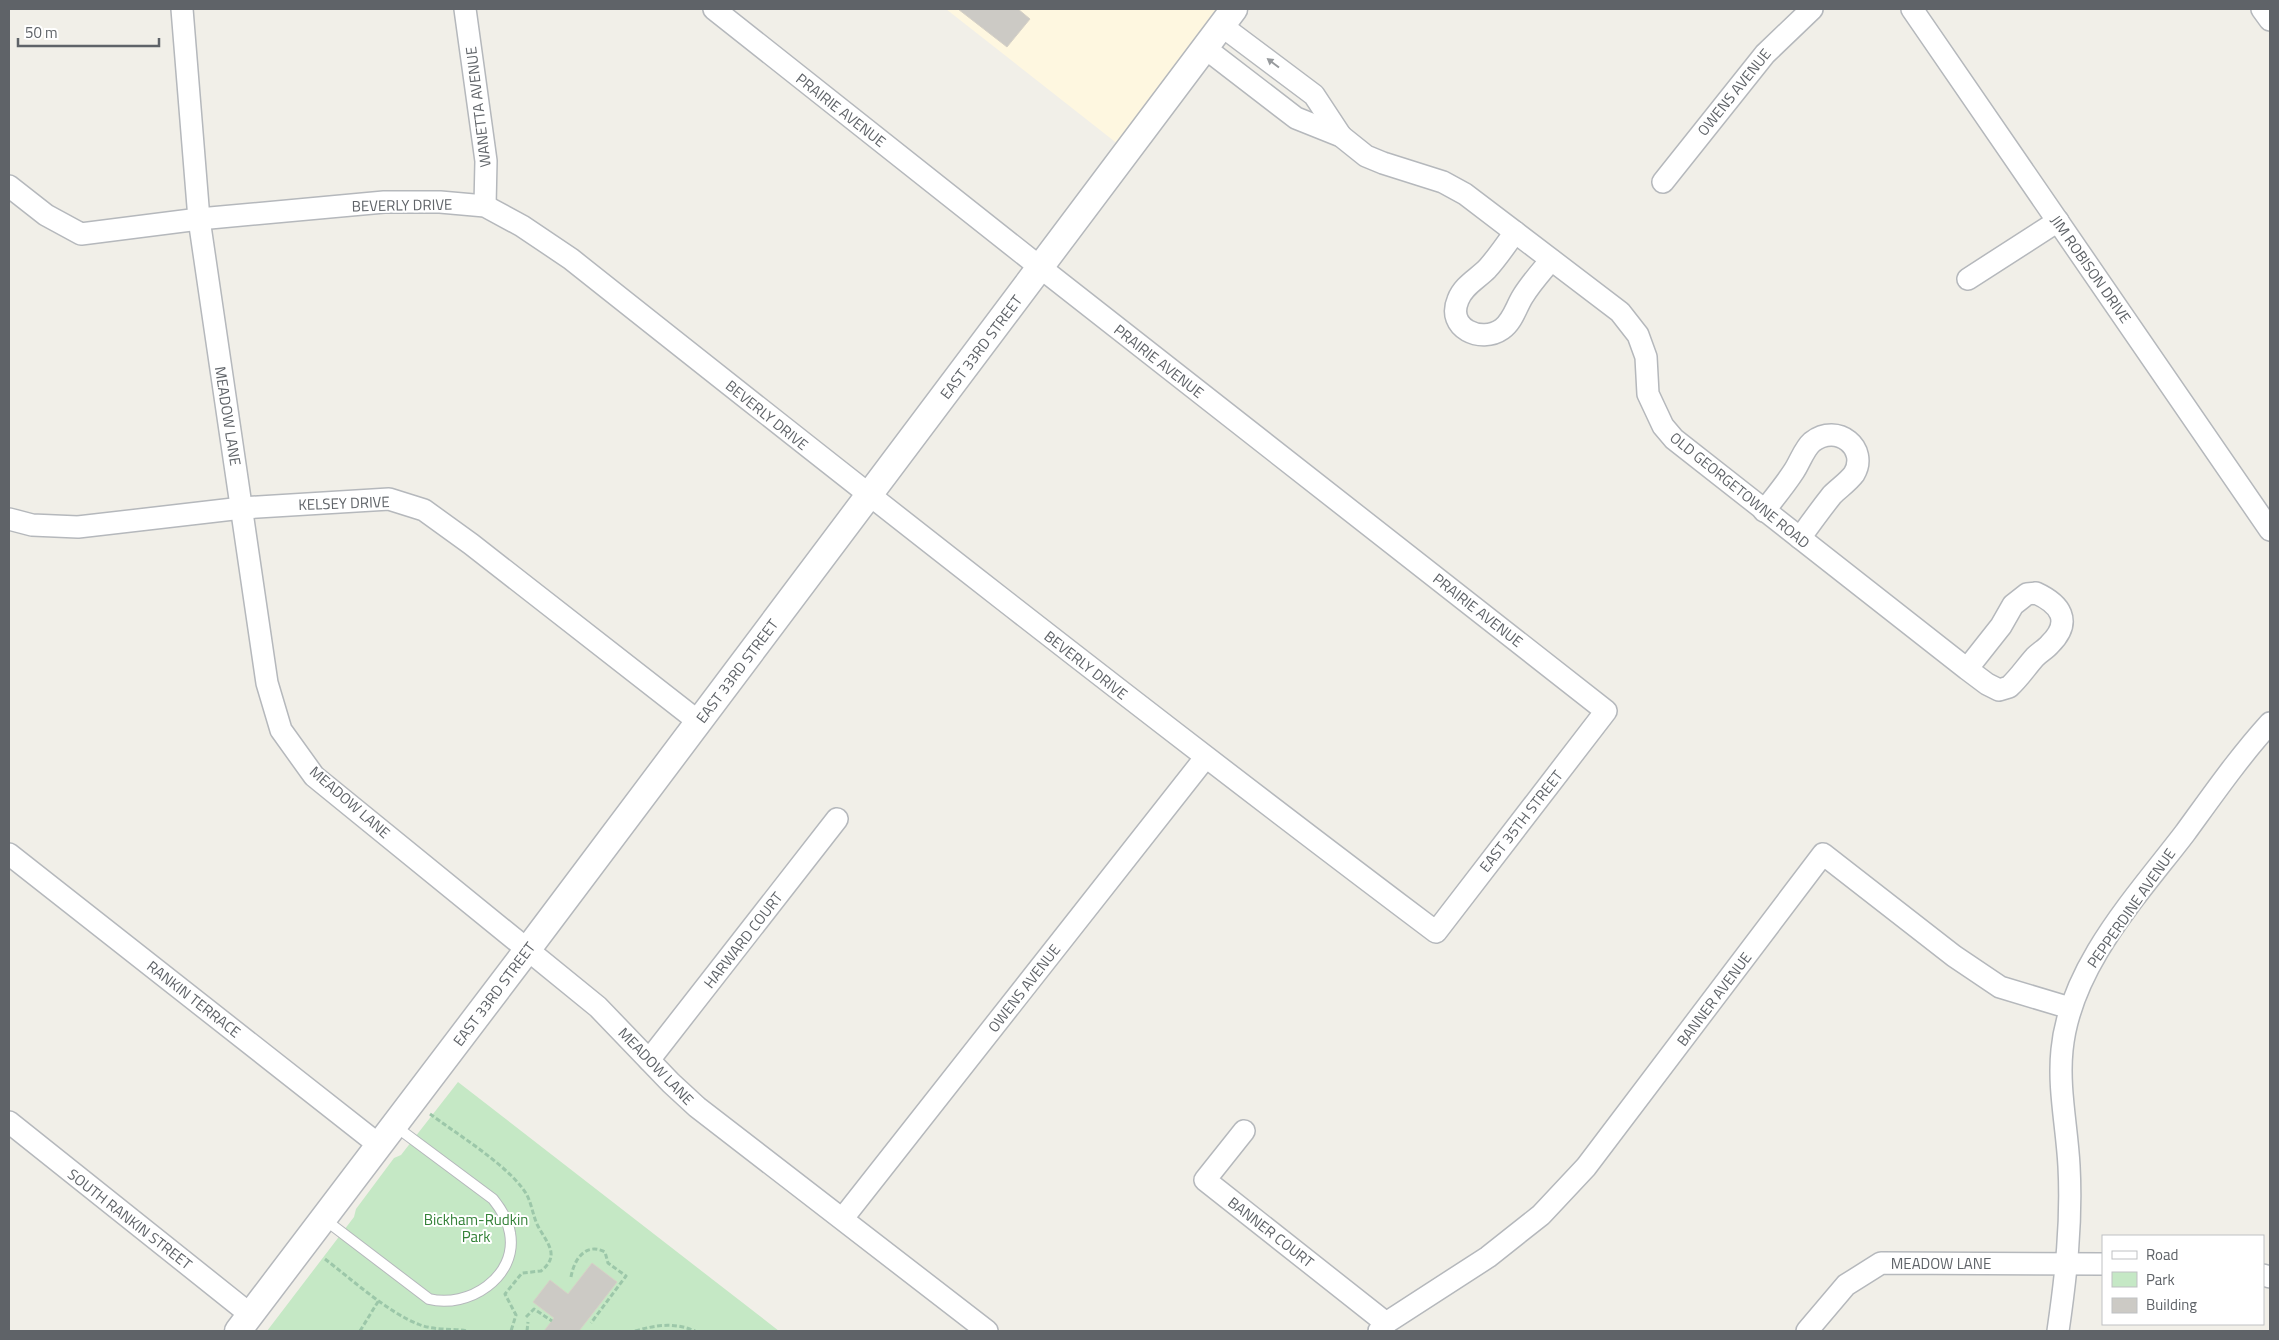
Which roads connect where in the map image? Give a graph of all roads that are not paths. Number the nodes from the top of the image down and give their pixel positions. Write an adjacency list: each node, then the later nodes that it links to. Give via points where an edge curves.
1 (182, 9): 16 (street, MEADOW LANE)
2 (465, 9): 15 (street, WANETTA AVENUE, via 486,161)
3 (714, 9): 20 (street, PRAIRIE AVENUE)
4 (1812, 9): 13 (street, OWENS AVENUE, via 1765,54)
5 (1912, 9): 17 (street, JIM ROBISON DRIVE)
6 (2262, 9): 8 (street)
7 (1228, 17): 9 (street, EAST 33RD STREET); 10 (street, OLD GEORGETOWNE ROAD, one-way to 7)
8 (2270, 20)
9 (1205, 48): 11 (street, OLD GEORGETOWNE ROAD); 20 (street, EAST 33RD STREET)
10 (1304, 87): 11 (street); 12 (street, OLD GEORGETOWNE ROAD, via 1314,95)
11 (1286, 111): 12 (street, OLD GEORGETOWNE ROAD)
12 (1341, 136): 18 (street, OLD GEORGETOWNE ROAD, via 1366,156 1443,182 1465,194)
13 (1663, 182)
14 (9, 186): 16 (street, BEVERLY DRIVE, via 46,215 81,234)
15 (485, 206): 16 (street, BEVERLY DRIVE, via 384,202); 22 (street, BEVERLY DRIVE, via 571,259)
16 (199, 219): 23 (street, MEADOW LANE)
17 (2058, 221): 21 (street); 26 (street, JIM ROBISON DRIVE)
18 (1515, 232): 19 (street, OLD GEORGETOWNE ROAD); 19 (street, via 1492,263 1458,299 1456,318 1462,328 1486,335 1504,328 1528,288)
19 (1551, 260): 24 (street, OLD GEORGETOWNE ROAD, via 1620,312 1638,335 1646,357 1648,394 1663,426 1688,452)
20 (1040, 268): 22 (street, EAST 33RD STREET); 29 (street, PRAIRIE AVENUE)
21 (1968, 279)
22 (869, 496): 30 (street, EAST 33RD STREET); 32 (street, BEVERLY DRIVE)
23 (242, 508): 25 (street, KELSEY DRIVE, via 78,527 32,525); 30 (street, KELSEY DRIVE, via 389,499 424,510); 36 (street, MEADOW LANE, via 267,683 281,730 314,776)
24 (1764, 511): 27 (street, OLD GEORGETOWNE ROAD); 27 (street, via 1810,444 1828,434 1845,438 1856,451 1854,473 1833,494)
25 (9, 519)
26 (2270, 530)
27 (1800, 538): 28 (street, OLD GEORGETOWNE ROAD)
28 (1967, 669): 28 (street, OLD GEORGETOWNE ROAD, via 2020,598 2036,593 2054,602 2062,616 2056,636 2009,687 2000,690)
29 (1606, 711): 35 (street, EAST 35TH STREET)
30 (699, 722): 36 (street, EAST 33RD STREET)
31 (2270, 723): 37 (street, PEPPERDINE AVENUE, via 2121,917 2090,964)
32 (1205, 758): 35 (street, BEVERLY DRIVE); 43 (street, OWENS AVENUE)
33 (838, 819): 38 (street, HARWARD COURT)
34 (9, 854): 41 (street, RANKIN TERRACE)
35 (1436, 932)
36 (528, 949): 38 (street, MEADOW LANE, via 598,1007); 41 (street, EAST 33RD STREET)
37 (2070, 1008): 44 (street, PEPPERDINE AVENUE, via 2060,1073 2069,1167); 47 (street, BANNER AVENUE, via 2000,986 1954,956 1823,854 1586,1167 1540,1215 1488,1257)
38 (649, 1060): 43 (street, MEADOW LANE, via 697,1107)
39 (9, 1122): 46 (street, SOUTH RANKIN STREET)
40 (1244, 1131): 47 (street, BANNER COURT, via 1205,1180)
41 (387, 1135): 42 (street, EAST 33RD STREET); 42 (lane, via 493,1199 500,1208 510,1233 510,1245 503,1269 491,1285 459,1300 429,1299)
42 (323, 1218): 46 (street, EAST 33RD STREET)
43 (843, 1218): 48 (street, MEADOW LANE)
44 (2067, 1264): 45 (street, MEADOW LANE); 49 (street, MEADOW LANE, via 1881,1263 1846,1285); 50 (street, PEPPERDINE AVENUE)
45 (2102, 1264)
46 (244, 1323)
47 (1382, 1327)
48 (988, 1331)
49 (1807, 1331)
50 (2058, 1331)

